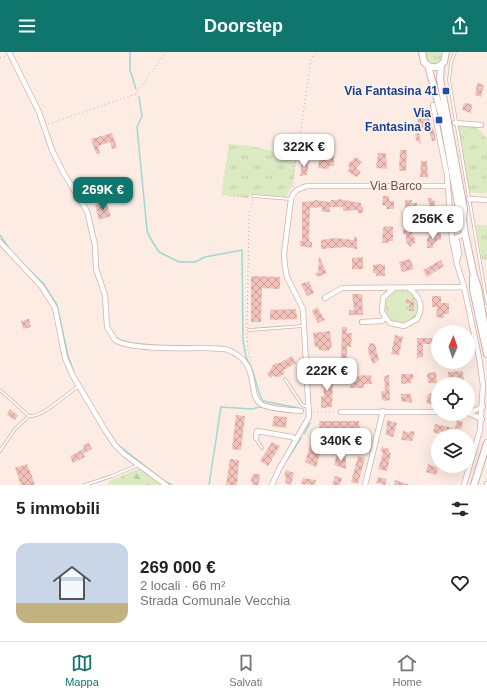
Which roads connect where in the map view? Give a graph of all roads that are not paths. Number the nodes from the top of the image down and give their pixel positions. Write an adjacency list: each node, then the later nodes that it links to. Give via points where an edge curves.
1 (422, 52): 5 (street, via 424,62)
2 (455, 52): 8 (lane, via 450,63 449,80)
3 (9, 53): 38 (street, via 39,112 52,150 87,212 95,245 96,269 105,295 107,327 115,340 157,347 226,349 238,354 249,368 257,399 262,404)
4 (447, 54): 6 (street)
5 (428, 66): 6 (street); 15 (street, via 438,97)
6 (441, 66): 15 (street, via 440,79 463,202)
7 (433, 105): 10 (street)
8 (455, 123): 9 (street); 13 (lane)
9 (481, 125)
10 (448, 186): 12 (street, Via Barco, via 307,186 297,189); 17 (street)
11 (253, 196): 12 (lane)
12 (290, 199): 29 (street, via 285,267 287,277 303,309)
13 (469, 199): 14 (street); 26 (lane)
14 (487, 200)
15 (463, 220): 16 (street)
16 (465, 234): 17 (street); 19 (street)
17 (452, 239): 20 (street, via 457,242); 21 (street)
18 (0, 242): 33 (street, via 42,287 55,308 65,358)
19 (467, 244): 20 (street); 31 (street, via 478,288)
20 (458, 248): 21 (street)
21 (457, 264): 22 (street)
22 (464, 287): 24 (street); 35 (street, via 479,357 483,385)
23 (394, 288): 24 (street); 25 (street, via 342,288); 27 (street, via 388,292 381,304)
24 (409, 288): 27 (street, via 419,298 421,306 417,319 411,324 397,326)
25 (325, 298)
26 (487, 303)
27 (385, 318): 28 (street, via 382,321)
28 (362, 322)
29 (304, 326): 30 (lane); 36 (street)
30 (248, 330)
31 (487, 354)
32 (285, 379): 36 (lane, via 302,405)
33 (79, 386): 42 (lane, via 40,415); 50 (street, via 115,445)
34 (0, 390): 42 (lane)
35 (482, 407): 37 (street); 44 (street)
36 (309, 410): 46 (street, via 308,421)
37 (475, 410)
38 (301, 411)
39 (384, 411): 40 (street); 41 (street); 54 (street)
40 (341, 412)
41 (431, 412)
42 (29, 416): 49 (lane, via 15,429)
43 (475, 416): 44 (street)
44 (482, 419): 55 (street)
45 (256, 438): 46 (street, via 257,431 292,437); 48 (lane)
46 (296, 440): 53 (street)
47 (487, 443): 56 (street)
48 (262, 448)
49 (0, 451)
50 (139, 464): 51 (lane); 52 (street)
51 (84, 485)
52 (166, 485)
53 (272, 485)
54 (365, 485)
55 (464, 485)
56 (474, 485)

